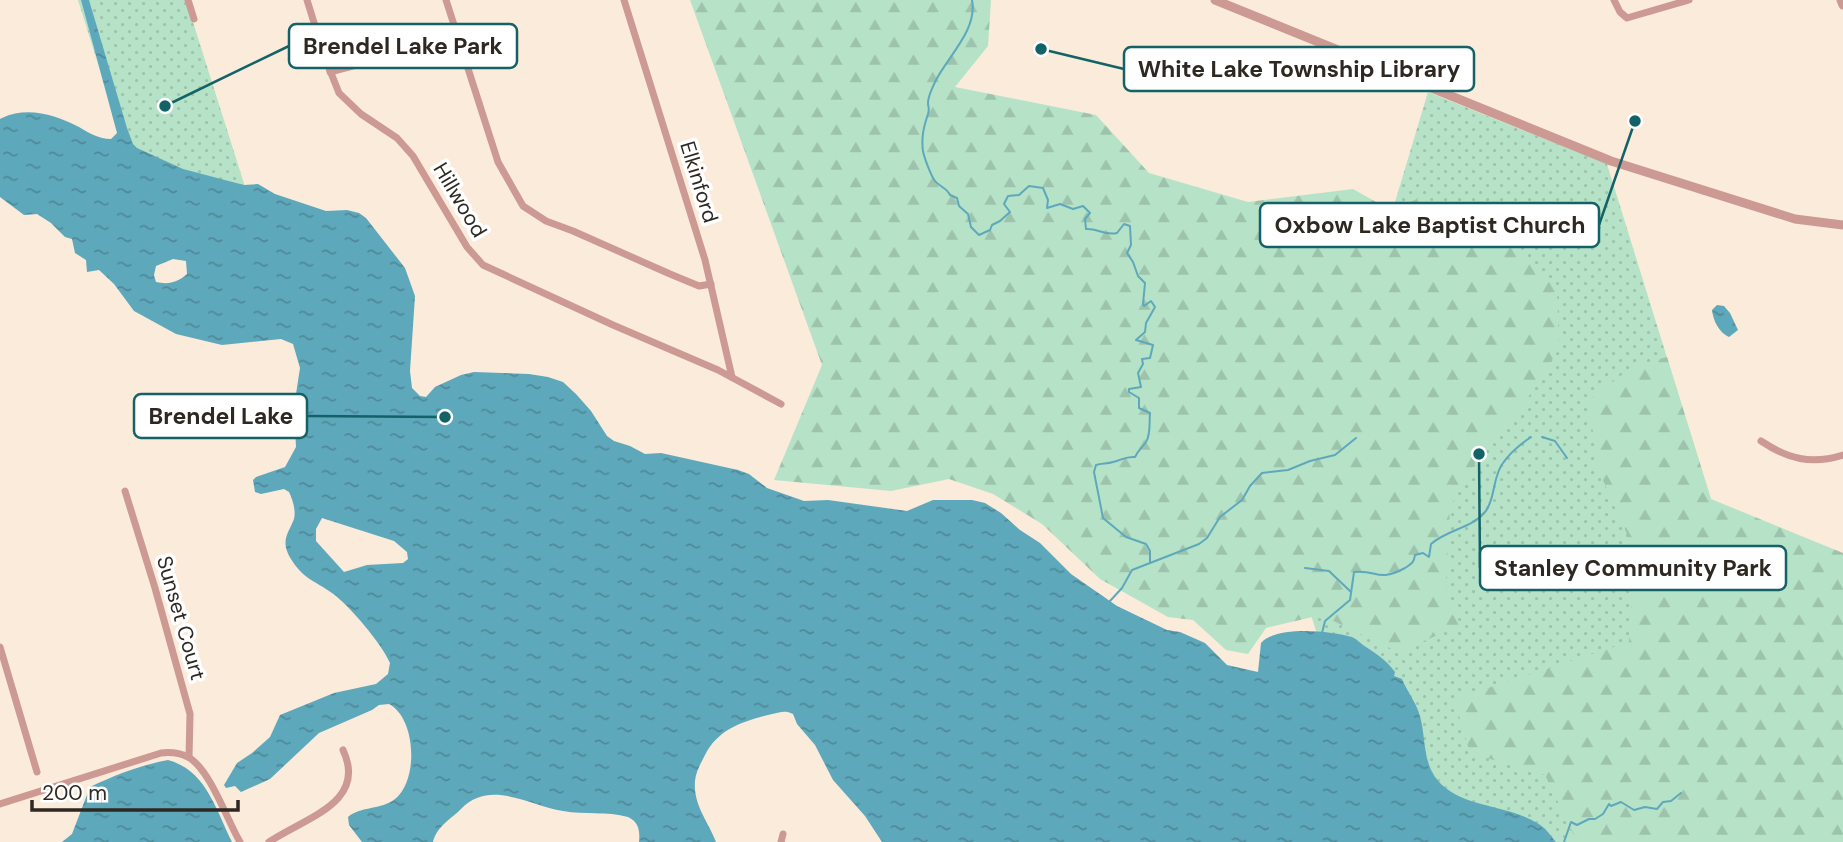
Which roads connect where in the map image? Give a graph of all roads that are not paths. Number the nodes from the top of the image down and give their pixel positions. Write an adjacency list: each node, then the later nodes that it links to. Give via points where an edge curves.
1 (188, 0): 10 (street)
2 (307, 0): 12 (street, Hillwood)
3 (446, 0): 11 (street)
4 (624, 0): 14 (street, Elkinford)
5 (1214, 0): 13 (street, via 1611,161 1795,219)
6 (1614, 0): 7 (street, via 1627,18)
7 (1689, 0)
8 (1841, 0): 9 (street)
9 (1843, 5)
10 (194, 19)
11 (457, 38): 12 (street); 14 (street, via 498,162 523,206 546,221 692,284)
12 (330, 72): 15 (street, Hillwood, via 349,104 397,138 413,156 467,247 483,265)
13 (1843, 225)
14 (711, 284): 15 (street, Elkinford)
15 (732, 377): 16 (street, Hillwood)
16 (781, 404)
17 (1761, 441): 18 (street, via 1794,458 1820,460)
18 (1843, 455)
19 (125, 491): 22 (street, Sunset Court, via 190,713)
20 (1, 653): 23 (street)
21 (343, 750): 26 (street, via 349,777 341,797)
22 (188, 757): 24 (street, via 161,752); 25 (street, via 205,775)
23 (37, 772)
24 (0, 804)
25 (240, 842)
26 (269, 842)

